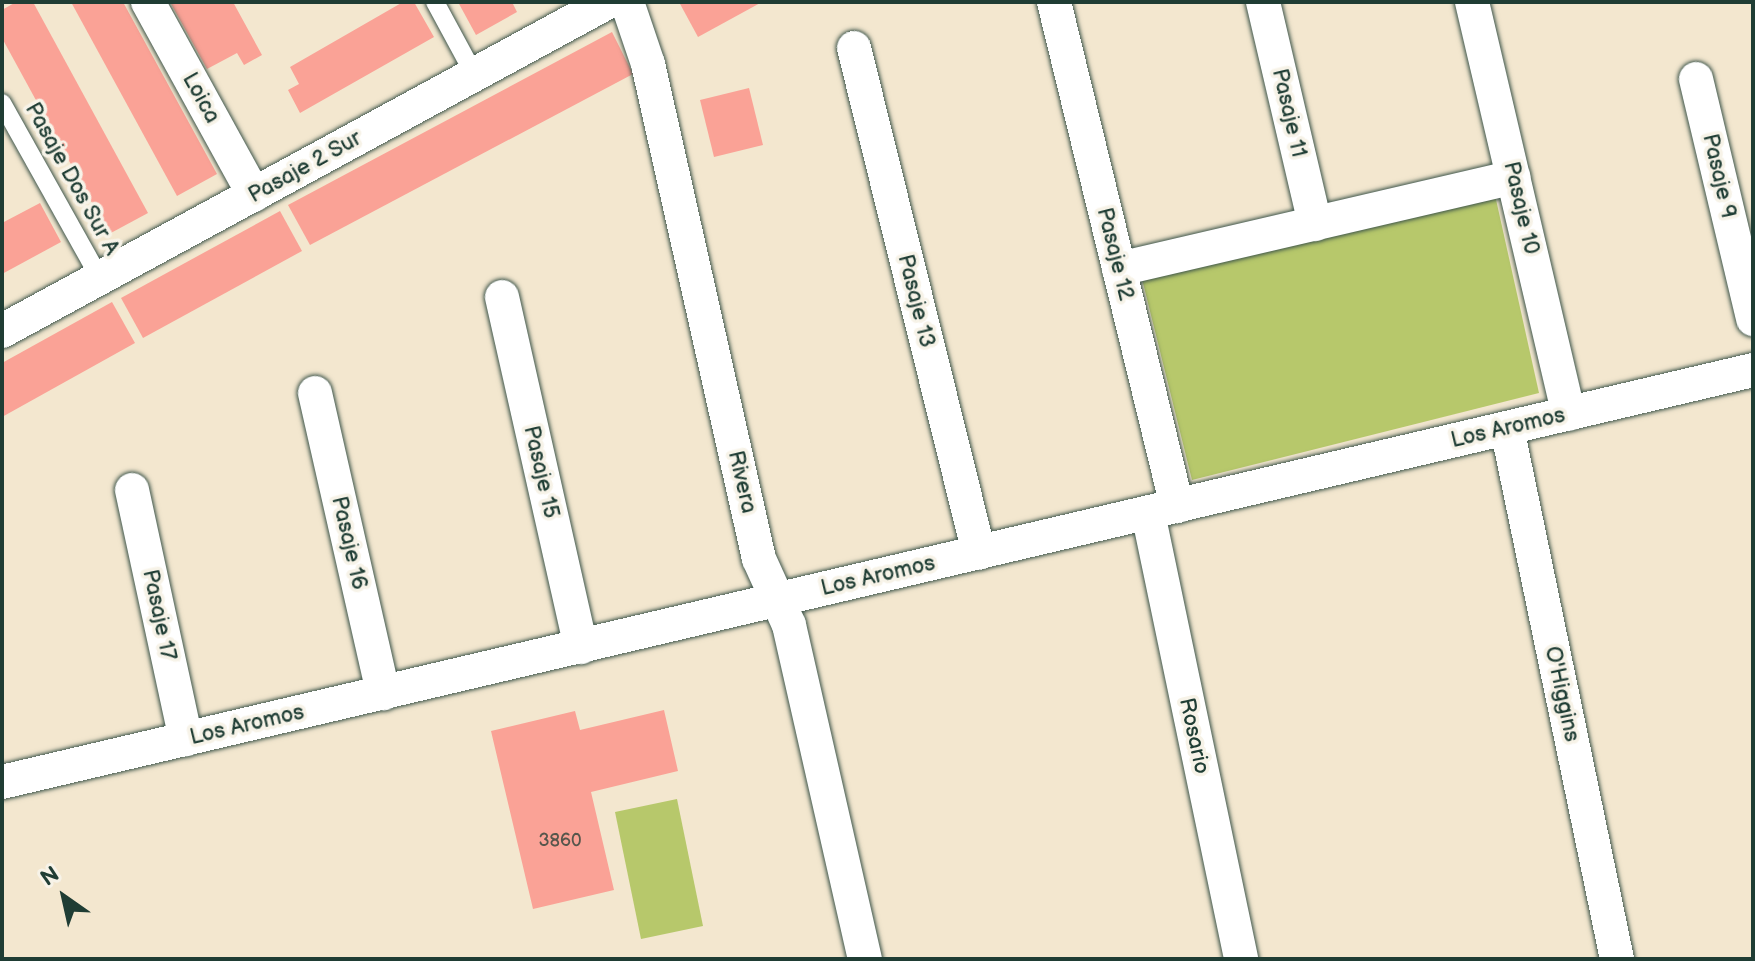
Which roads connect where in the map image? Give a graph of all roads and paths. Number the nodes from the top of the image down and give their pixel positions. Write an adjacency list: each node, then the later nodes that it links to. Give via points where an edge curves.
1 (148, 2): 13 (street, Loica)
2 (435, 2): 9 (lane)
3 (608, 2): 9 (street, Pasaje 2 Sur)
4 (627, 2): 27 (street, Rivera, via 648,64 759,559)
5 (1054, 2): 15 (street, Pasaje 12)
6 (1263, 2): 14 (street, Pasaje 11)
7 (1472, 2): 12 (street, Pasaje 10)
8 (854, 48): 26 (street, Pasaje 13)
9 (474, 74): 13 (street, Pasaje 2 Sur)
10 (1696, 79): 18 (street, Pasaje 9)
11 (2, 103): 16 (lane, Pasaje Dos Sur A)
12 (1513, 177): 14 (street); 22 (street, Pasaje 10)
13 (254, 195): 16 (street, Pasaje 2 Sur)
14 (1315, 224): 15 (street)
15 (1119, 269): 25 (street, Pasaje 12)
16 (100, 278): 19 (street, Pasaje 2 Sur)
17 (502, 297): 28 (street, Pasaje 15)
18 (1753, 319)
19 (2, 331)
20 (1753, 370): 22 (street, Los Aromos)
21 (315, 393): 29 (street, Pasaje 16)
22 (1569, 414): 23 (street, Los Aromos)
23 (1507, 428): 25 (street, Los Aromos); 34 (street, O'Higgins)
24 (132, 490): 30 (street, Pasaje 17)
25 (1163, 510): 26 (street, Los Aromos); 33 (street, Rosario)
26 (979, 553): 27 (street, Los Aromos)
27 (777, 600): 28 (street, Los Aromos); 32 (street, Rivera, via 789,625)
28 (581, 647): 29 (street, Los Aromos)
29 (383, 693): 30 (street, Los Aromos)
30 (186, 739): 31 (street, Los Aromos)
31 (2, 782)
32 (865, 959)
33 (1241, 959)
34 (1617, 959)

